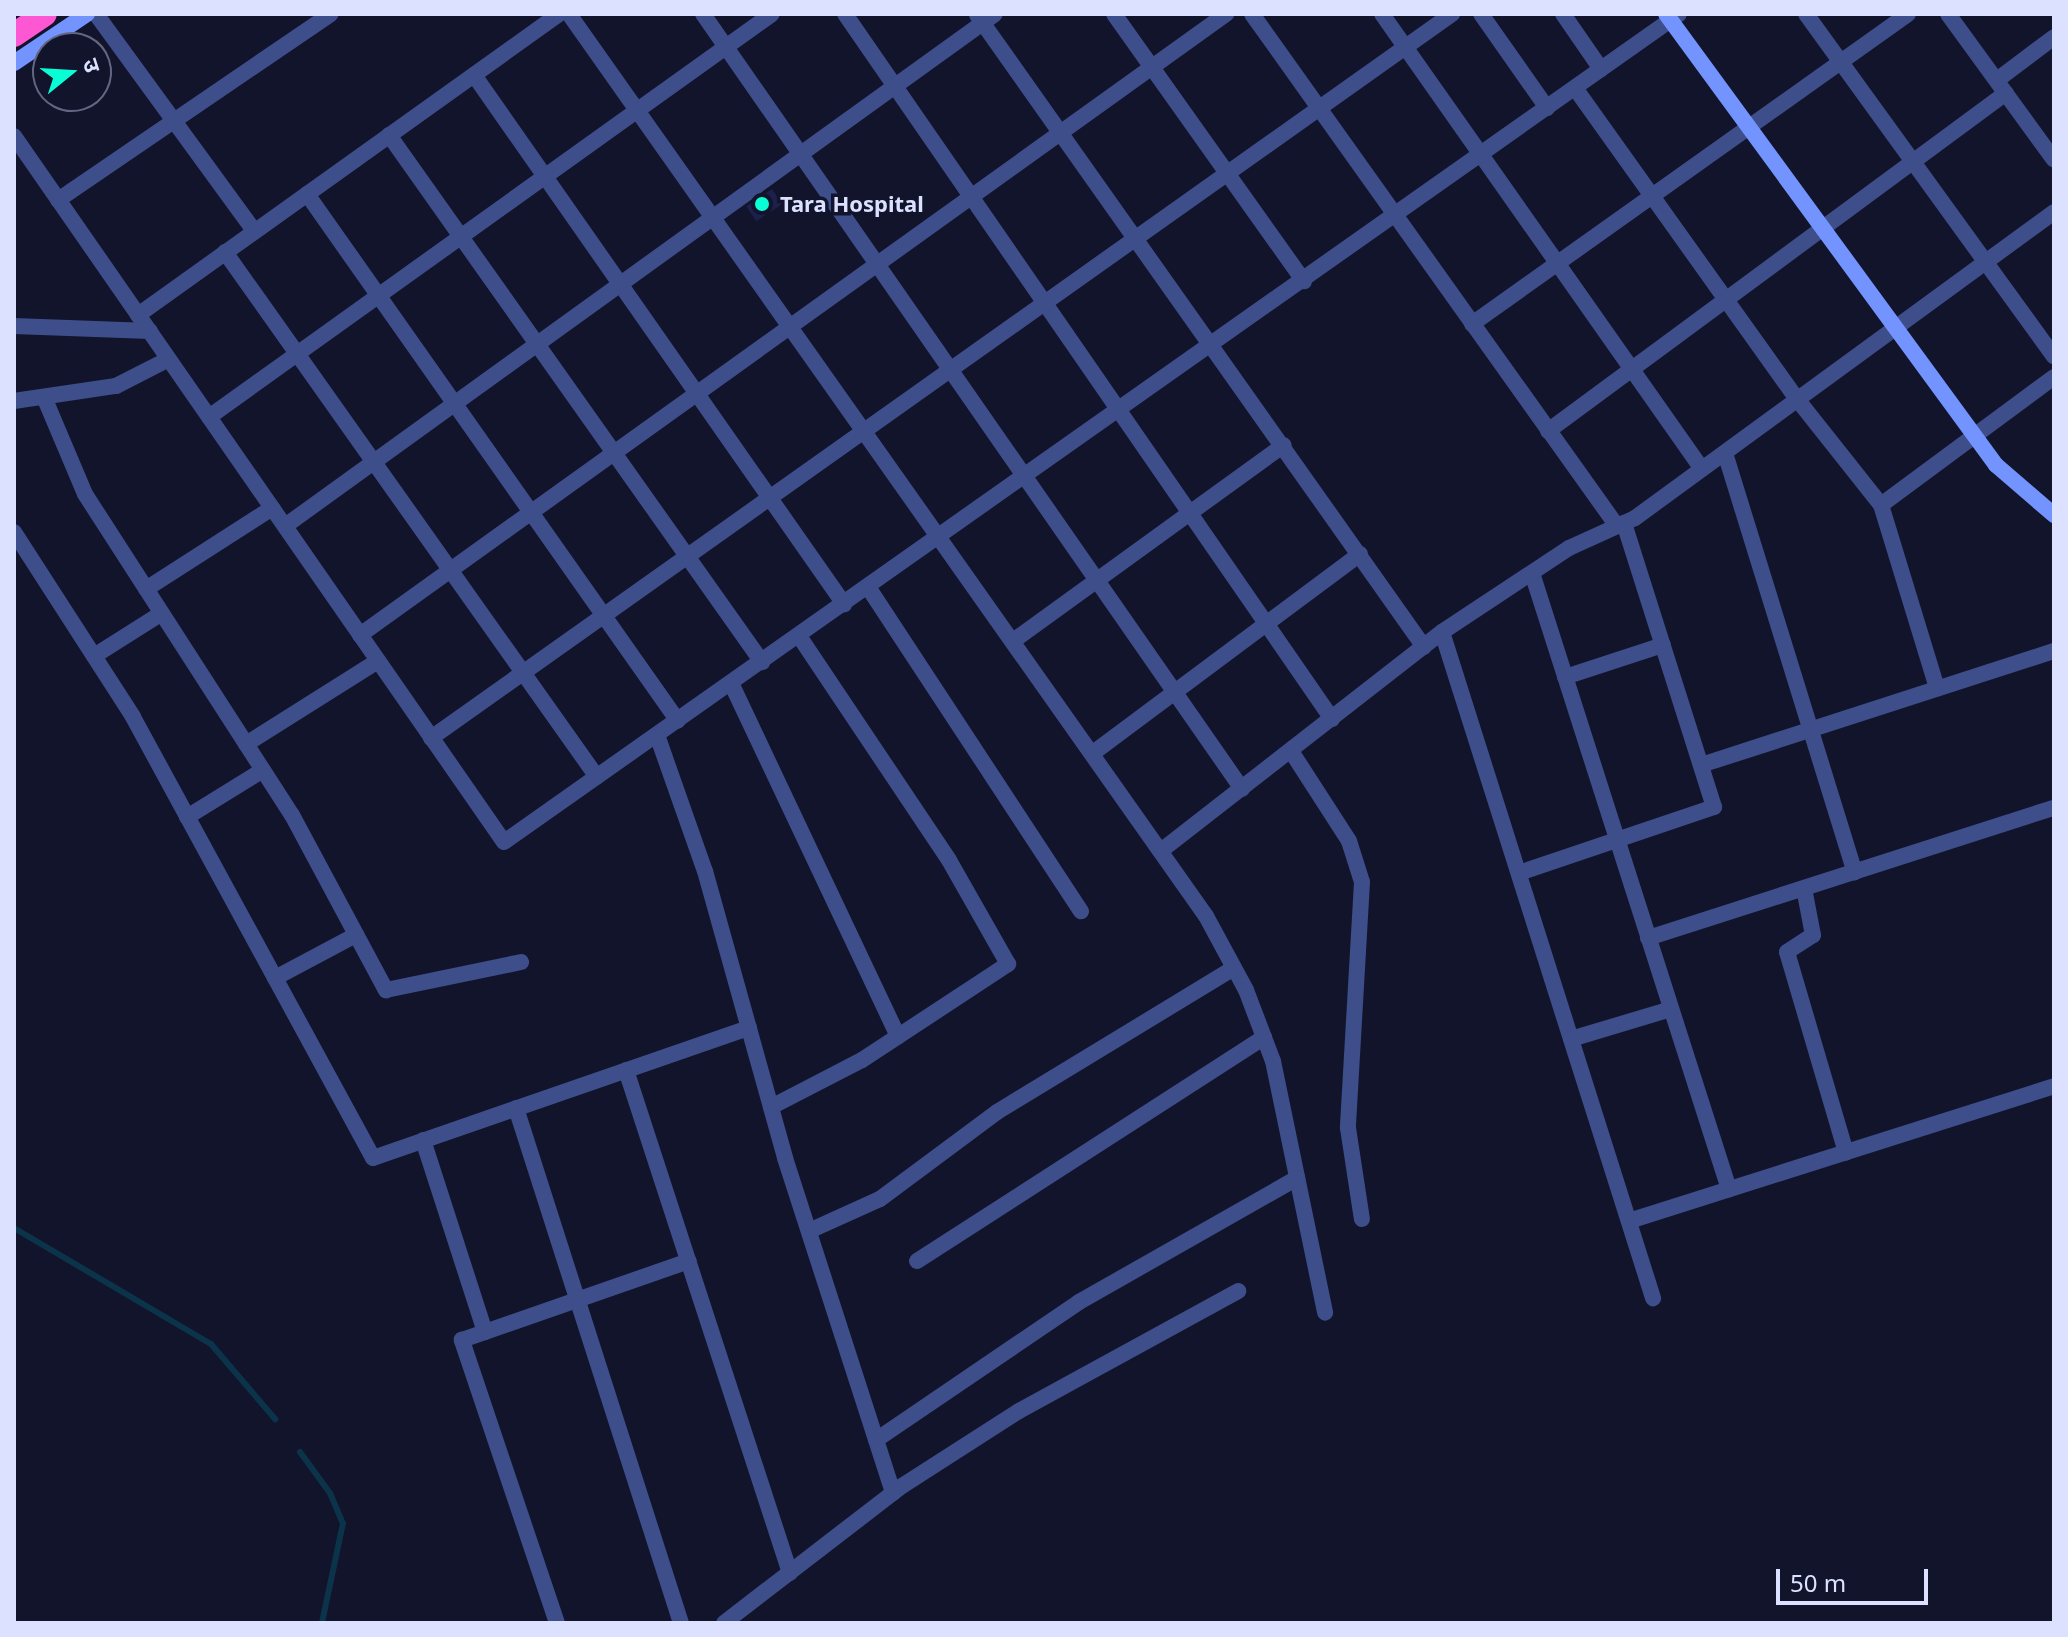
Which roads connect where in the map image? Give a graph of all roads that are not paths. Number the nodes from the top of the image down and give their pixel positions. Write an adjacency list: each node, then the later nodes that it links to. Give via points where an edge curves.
1 (45, 14): 22 (highway)
2 (87, 14): 27 (street)
3 (96, 14): 37 (street)
4 (331, 14): 37 (street)
5 (559, 14): 30 (street)
6 (569, 14): 36 (street)
7 (703, 14): 24 (street)
8 (772, 14): 24 (street)
9 (845, 14): 31 (street)
10 (1114, 14): 28 (street)
11 (1226, 14): 28 (street)
12 (1252, 14): 35 (street)
13 (1382, 14): 25 (street)
14 (1452, 14): 25 (street)
15 (1481, 14): 34 (street)
16 (1563, 14): 29 (street)
17 (1806, 14): 26 (street)
18 (1908, 14): 26 (street)
19 (1948, 14): 32 (street)
20 (1672, 16): 29 (street); 38 (street)
21 (984, 17): 31 (street); 39 (street)
22 (14, 35)
23 (2054, 37): 32 (street)
24 (726, 47): 36 (street); 42 (street)
25 (1405, 47): 35 (street); 43 (street)
26 (1841, 62): 38 (street); 45 (street)
27 (14, 63)
28 (1152, 67): 39 (street); 46 (street)
29 (1601, 69): 33 (street)
30 (474, 75): 40 (street); 47 (street)
31 (895, 86): 42 (street); 49 (street)
32 (2001, 87): 44 (street); 45 (street)
33 (1575, 88): 34 (street); 50 (street)
34 (1547, 108): 43 (street)
35 (1318, 109): 46 (street); 53 (street)
36 (637, 110): 47 (street); 54 (street)
37 (174, 121): 51 (street); 56 (street)
38 (1748, 128): 50 (street); 55 (street)
39 (1061, 132): 49 (street); 58 (street)
40 (389, 135): 48 (street); 57 (street)
41 (14, 136): 51 (street)
42 (801, 154): 54 (street); 61 (street)
43 (1481, 155): 53 (street); 62 (street)
44 (2054, 160)
45 (1912, 162): 55 (street); 60 (street)
46 (1227, 173): 58 (street); 63 (street)
47 (545, 176): 57 (street); 64 (street)
48 (307, 194): 56 (street); 65 (street)
49 (971, 196): 61 (street); 67 (street)
50 (1652, 196): 62 (street); 66 (street)
51 (58, 200): 68 (street)
52 (2054, 212): 60 (street)
53 (1394, 216): 63 (street); 69 (street)
54 (712, 217): 64 (street); 71 (street)
55 (1820, 230): 66 (street); 72 (street)
56 (254, 231): 59 (street)
57 (461, 237): 65 (street); 74 (street)
58 (1137, 237): 67 (street); 75 (street)
59 (225, 252): 68 (street); 76 (street)
60 (1985, 263): 72 (street); 77 (street)
61 (877, 264): 71 (street); 80 (street)
62 (1557, 264): 69 (street); 79 (street)
63 (1304, 281): 75 (street)
64 (620, 284): 74 (street); 82 (street)
65 (379, 296): 76 (street); 86 (street)
66 (1726, 299): 79 (street); 84 (street)
67 (1045, 303): 80 (street); 87 (street)
68 (138, 315): 73 (street)
69 (1472, 324): 89 (street)
70 (14, 326): 73 (street)
71 (790, 327): 82 (street); 90 (street)
72 (1893, 330): 84 (street); 91 (street)
73 (150, 331): 78 (street)
74 (537, 344): 86 (street); 93 (street)
75 (1214, 344): 87 (street); 92 (street)
76 (297, 354): 88 (street); 95 (street)
77 (2054, 357)
78 (169, 359): 83 (street, via 116,386); 88 (street)
79 (1631, 369): 89 (street); 96 (street)
80 (951, 370): 90 (street); 97 (street)
81 (2054, 377): 91 (street)
82 (697, 393): 93 (street); 98 (street)
83 (44, 397): 85 (street); 114 (street, via 85,494)
84 (1797, 399): 94 (street); 99 (street)
85 (14, 401)
86 (455, 403): 95 (street); 102 (street)
87 (1119, 411): 97 (street); 103 (street)
88 (209, 417): 100 (street)
89 (1548, 431): 104 (street)
90 (864, 432): 98 (street); 107 (street)
91 (1974, 436): 99 (street); 101 (street, via 1996,465)
92 (1284, 445): 103 (street); 108 (street)
93 (614, 453): 102 (street); 109 (street)
94 (1725, 453): 96 (street); 136 (street)
95 (374, 462): 105 (street); 110 (street)
96 (1702, 469): 104 (street)
97 (1025, 477): 107 (street); 112 (street)
98 (770, 498): 109 (street); 115 (street)
99 (1881, 505): 132 (street)
100 (272, 508): 105 (street); 114 (street)
101 (2051, 509)
102 (531, 512): 110 (street); 117 (street)
103 (1190, 513): 112 (street); 118 (street)
104 (1620, 525): 111 (street); 123 (street)
105 (285, 526): 120 (street)
106 (14, 532): 126 (street)
107 (939, 538): 113 (street); 122 (street)
108 (1360, 554): 118 (street); 124 (street)
109 (687, 556): 117 (street); 128 (street)
110 (450, 570): 120 (street); 129 (street)
111 (1532, 573): 119 (street); 130 (street)
112 (1097, 580): 122 (street); 133 (street)
113 (868, 587): 115 (street); 153 (street)
114 (146, 589): 116 (street)
115 (844, 604): 121 (street)
116 (162, 613): 126 (street); 139 (street)
117 (604, 616): 129 (street); 135 (street)
118 (1266, 624): 133 (street); 134 (street)
119 (1442, 632): 124 (street); 151 (street)
120 (360, 635): 127 (street)
121 (799, 636): 128 (street); 161 (street, via 949,860 1008,964)
122 (1013, 641): 141 (street)
123 (1663, 645): 130 (street); 142 (street)
124 (1424, 647): 134 (street)
125 (2054, 651): 132 (street)
126 (94, 656): 147 (street)
127 (378, 661): 138 (street); 139 (street)
128 (762, 662): 131 (street)
129 (523, 673): 138 (street); 144 (street)
130 (1565, 677): 148 (street)
131 (731, 683): 135 (street); 161 (street)
132 (1937, 688): 136 (street)
133 (1175, 692): 141 (street); 145 (street)
134 (1332, 719): 140 (street)
135 (678, 721): 137 (street)
136 (1810, 729): 142 (street); 150 (street)
137 (657, 735): 144 (street); 160 (street, via 705,871)
138 (431, 738): 144 (street, via 504,842)
139 (246, 744): 143 (street)
140 (1291, 751): 145 (street); 172 (street, via 1349,841 1362,882 1348,1128)
141 (1093, 753): 149 (street)
142 (1701, 765): 148 (street, via 1714,807)
143 (263, 770): 147 (street); 154 (street)
144 (597, 777)
145 (1242, 789): 149 (street)
146 (2054, 808): 150 (street)
147 (187, 817): 158 (street)
148 (1617, 840): 151 (street); 155 (street)
149 (1162, 850): 157 (street)
150 (1855, 872): 152 (street)
151 (1519, 873): 163 (street)
152 (1804, 888): 155 (street); 169 (street, via 1813,935 1787,952)
153 (1081, 911)
154 (356, 935): 156 (street, via 386,990); 158 (street)
155 (1648, 938): 159 (street)
156 (521, 962)
157 (1234, 968): 162 (street); 174 (street, via 997,1112 880,1199)
158 (275, 978): 168 (street, via 373,1158)
159 (1671, 1009): 163 (street); 171 (street)
160 (749, 1028): 164 (street); 166 (street)
161 (898, 1037): 166 (street)
162 (1264, 1037): 170 (street); 176 (street)
163 (1571, 1039): 173 (street)
164 (626, 1070): 167 (street); 175 (street)
165 (2054, 1086): 169 (street)
166 (771, 1107): 174 (street)
167 (516, 1108): 168 (street); 179 (street)
168 (423, 1140): 181 (street)
169 (1846, 1152): 171 (street)
170 (1297, 1178): 180 (street); 182 (street, via 1079,1302)
171 (1729, 1189): 173 (street)
172 (1362, 1219)
173 (1629, 1221): 178 (street)
174 (809, 1231): 182 (street)
175 (689, 1261): 179 (street); 184 (street)
176 (917, 1261)
177 (1238, 1291): 183 (street, via 1019,1411)
178 (1653, 1298)
179 (578, 1300): 181 (street); 186 (street)
180 (1325, 1313)
181 (485, 1332): 185 (street, via 462,1340)
182 (876, 1440): 183 (street)
183 (893, 1493): 184 (street)
184 (790, 1573): 187 (street)
185 (557, 1623)
186 (681, 1623)
187 (724, 1623)

